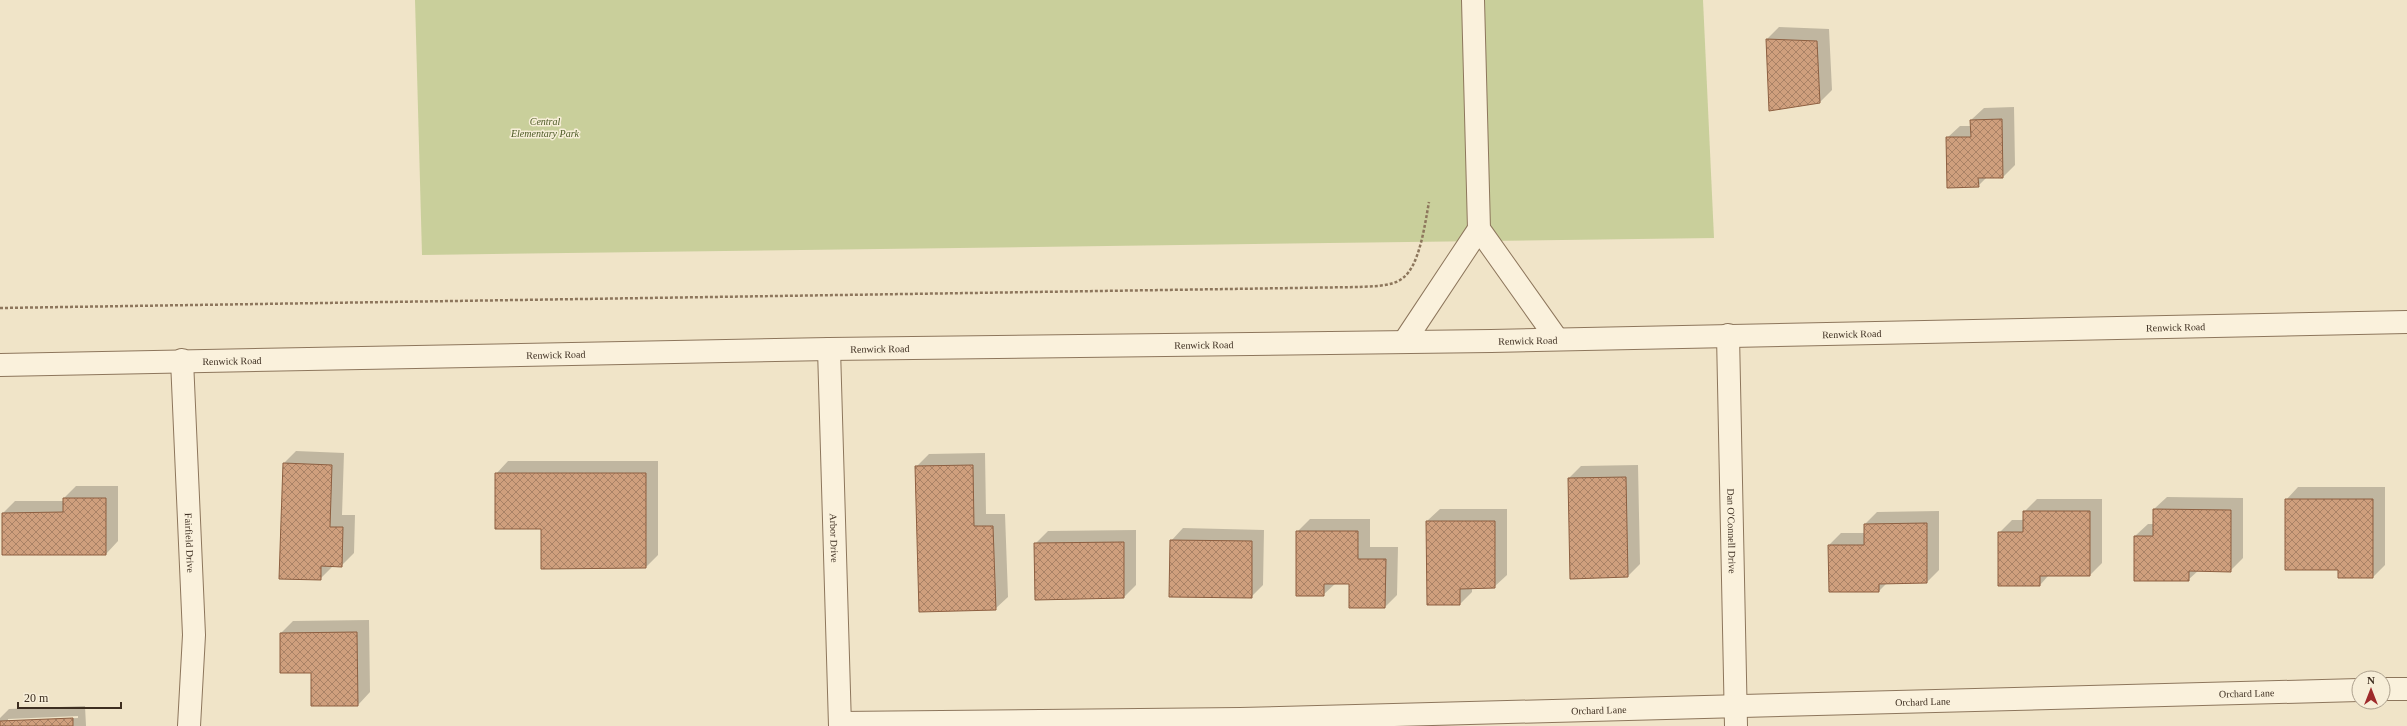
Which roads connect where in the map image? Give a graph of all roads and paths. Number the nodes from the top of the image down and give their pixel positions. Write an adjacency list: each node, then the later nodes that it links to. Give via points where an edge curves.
1 (1473, 0): 3 (street)
2 (1429, 202): 4 (path, via 1422,238 1412,268 1403,278 1385,284 1365,286)
3 (1479, 229): 7 (street); 8 (street)
4 (0, 308)
5 (2407, 322): 6 (street, Renwick Road)
6 (1728, 335): 7 (street, Renwick Road); 15 (street, Dan O'Connell Drive)
7 (1557, 339): 8 (street, Renwick Road)
8 (1404, 342): 9 (street, Renwick Road)
9 (829, 349): 10 (street, Renwick Road); 17 (street, Arbor Drive)
10 (182, 360): 11 (street, Renwick Road); 18 (street, Fairfield Drive, via 194,635)
11 (0, 365)
12 (2391, 689): 13 (street)
13 (2407, 689)
14 (2351, 690): 15 (street, Orchard Lane)
15 (1736, 717): 16 (street, Orchard Lane)
16 (1240, 723): 17 (street, Orchard Lane)
17 (840, 724)
18 (189, 726)

